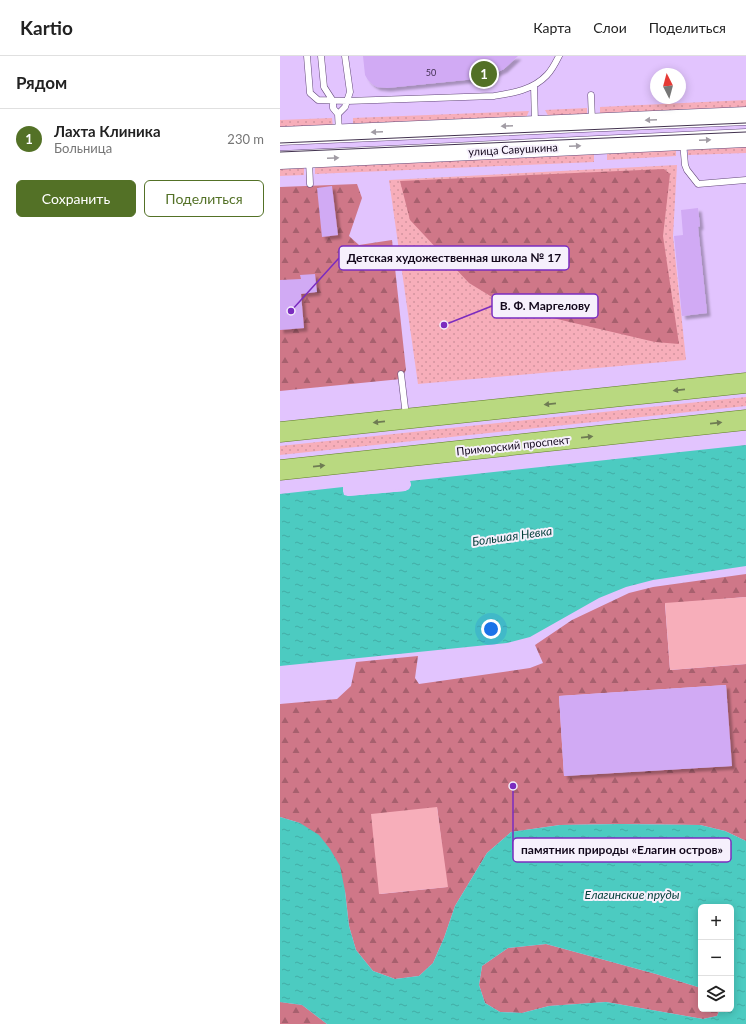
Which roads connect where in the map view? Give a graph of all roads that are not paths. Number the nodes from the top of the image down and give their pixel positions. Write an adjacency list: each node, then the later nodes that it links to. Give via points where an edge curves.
1 (307, 56): 7 (lane, via 310,93 318,100)
2 (321, 56): 7 (lane, via 324,87)
3 (345, 56): 8 (lane, via 350,92)
4 (559, 56): 5 (lane, via 548,74)
5 (534, 86): 8 (lane, via 494,96); 12 (lane)
6 (591, 95): 11 (lane)
7 (333, 101): 8 (lane); 9 (lane, via 333,108)
8 (347, 101): 9 (lane)
9 (338, 114): 13 (lane)
10 (746, 116): 11 (main road, улица Савушкина, one-way to 11)
11 (592, 123): 12 (main road, улица Савушкина)
12 (535, 125): 13 (main road, улица Савушкина, one-way to 13)
13 (339, 134): 14 (main road, улица Савушкина)
14 (280, 136)
15 (746, 138): 16 (main road, улица Савушкина, one-way to 15)
16 (683, 141): 17 (main road, улица Савушкина, one-way to 16); 19 (lane, via 685,165 698,184)
17 (309, 159): 18 (main road, улица Савушкина); 20 (lane)
18 (280, 160)
19 (746, 180)
20 (310, 184)
21 (401, 374): 23 (lane)
22 (746, 383): 23 (main road, one-way to 23)
23 (406, 419): 25 (main road, one-way to 25)
24 (746, 420): 26 (main road, Приморский проспект, one-way to 24)
25 (280, 432)
26 (280, 470)

